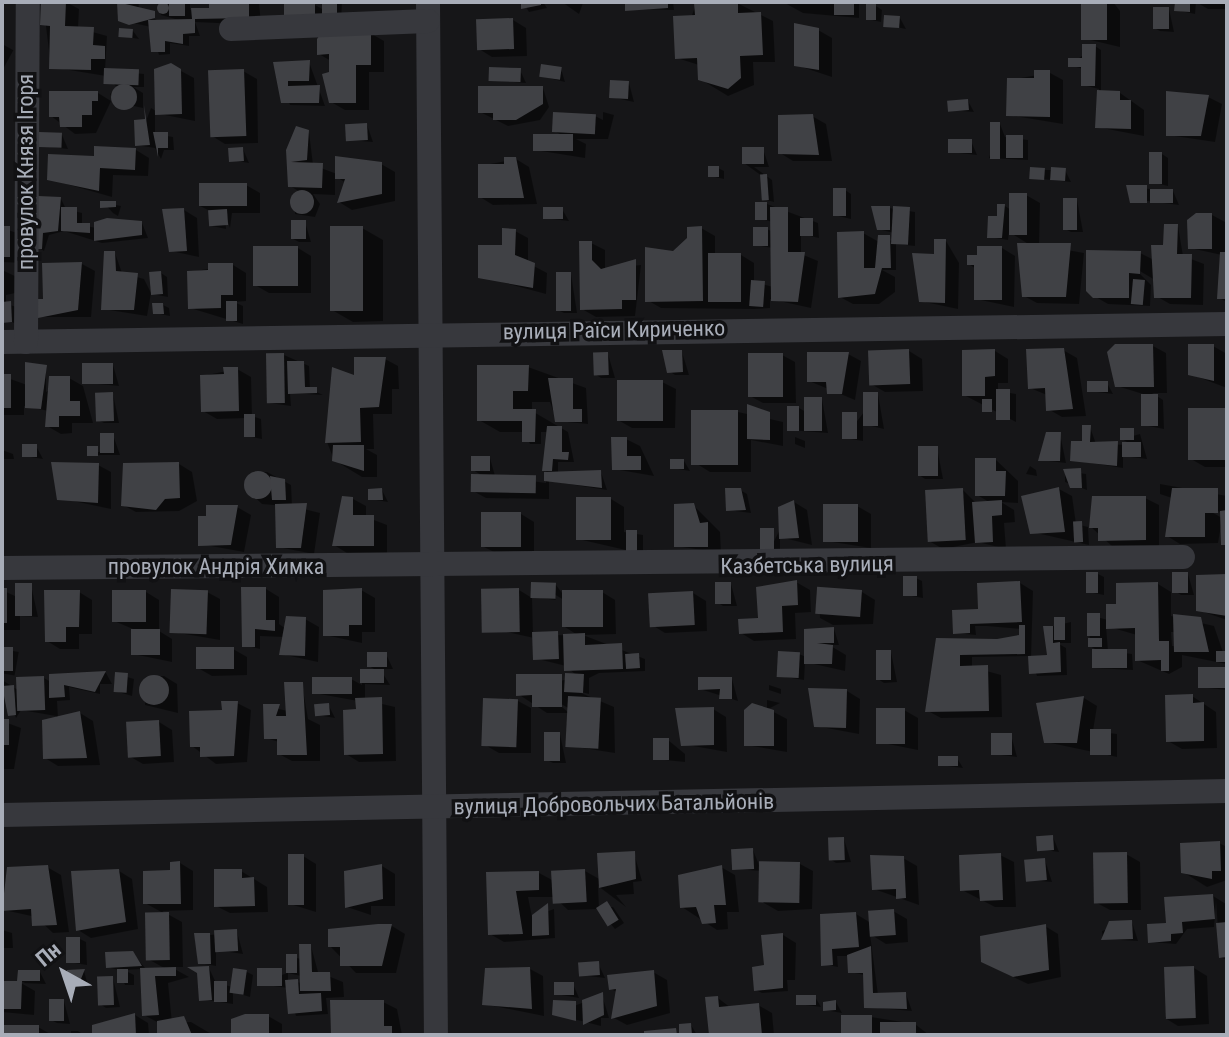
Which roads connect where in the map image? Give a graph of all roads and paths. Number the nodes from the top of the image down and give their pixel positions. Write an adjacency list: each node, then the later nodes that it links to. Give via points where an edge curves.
1 (28, 2): 4 (street, провулок Князя Ігоря)
2 (428, 11): 3 (street); 6 (street)
3 (231, 29)
4 (14, 117): 7 (street, провулок Князя Ігоря)
5 (1227, 324): 6 (street, вулиця Раїси Кириченко)
6 (429, 332): 7 (street, вулиця Раїси Кириченко); 9 (street)
7 (14, 342)
8 (1183, 557): 9 (street, Казбетська вулиця)
9 (430, 566): 10 (street, провулок Андрія Химка); 12 (street)
10 (2, 568)
11 (1227, 791): 12 (street, вулиця Добровольчих Батальйонів)
12 (432, 808): 13 (street, вулиця Добровольчих Батальйонів); 14 (street)
13 (2, 815)
14 (436, 1035)

